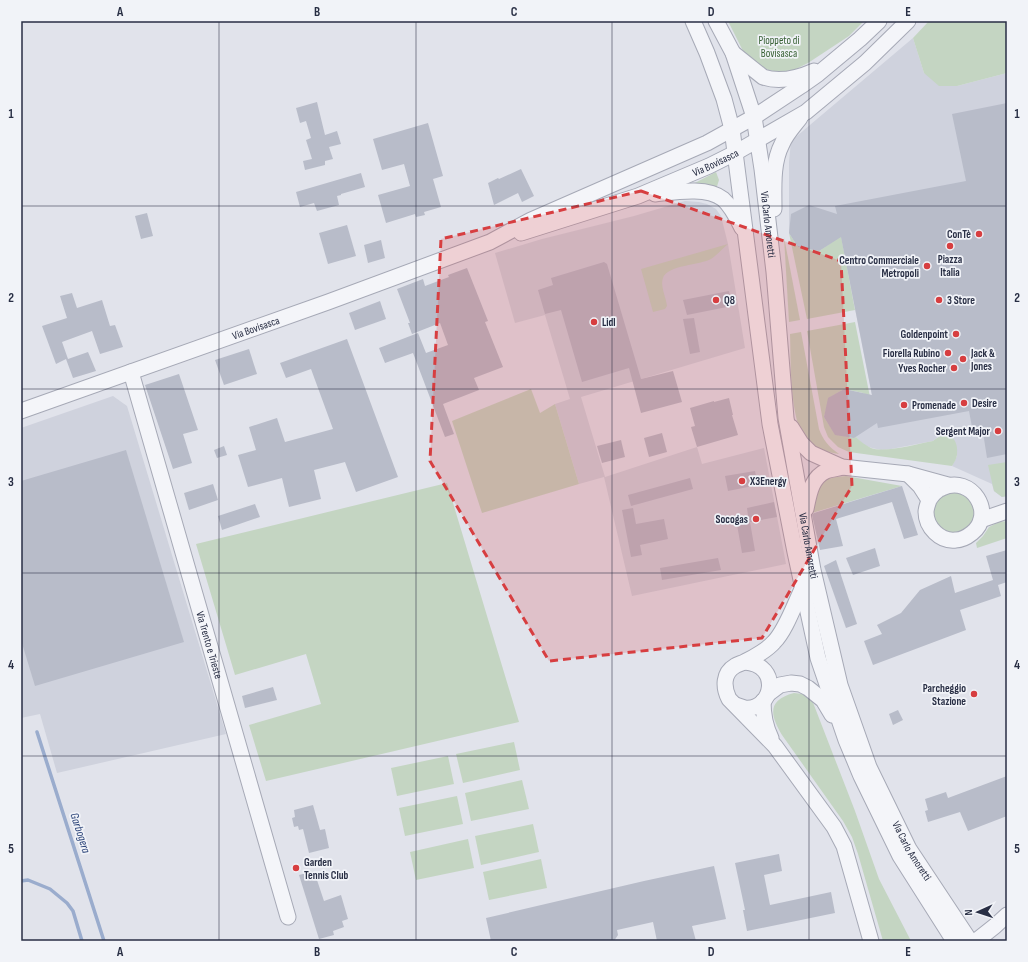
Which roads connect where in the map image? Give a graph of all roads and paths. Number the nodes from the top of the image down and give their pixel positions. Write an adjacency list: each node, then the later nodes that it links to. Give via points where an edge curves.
1 (693, 21): 9 (street, Via Carlo Amoretti, via 724,98)
2 (716, 21): 5 (street)
3 (879, 21): 6 (street, Via Bovisasca)
4 (908, 21): 7 (street, Via Bovisasca, via 865,63)
5 (733, 53): 6 (street, via 763,77 776,80 798,77); 8 (street, Via Carlo Amoretti)
6 (829, 65): 8 (street, Via Bovisasca)
7 (806, 112): 10 (street, Via Bovisasca); 15 (street, via 782,143 777,158 774,194)
8 (754, 117): 9 (street, Via Bovisasca); 10 (street, Via Carlo Amoretti)
9 (732, 129): 11 (street, Via Carlo Amoretti); 14 (street, Via Bovisasca, via 707,143 531,220)
10 (757, 141): 11 (street, Via Bovisasca); 15 (street, Via Carlo Amoretti)
11 (736, 153): 12 (street, Via Bovisasca); 13 (street, Via Carlo Amoretti)
12 (638, 196): 13 (street, via 700,191 716,195 734,212); 14 (street, Via Bovisasca)
13 (746, 238): 27 (street, Via Carlo Amoretti, via 770,424)
14 (490, 242): 16 (street, Via Bovisasca)
15 (774, 272): 18 (street, Via Carlo Amoretti)
16 (130, 372): 17 (street, Via Bovisasca); 34 (street, Via Trento e Trieste)
17 (21, 411)
18 (786, 418): 19 (street, via 801,443 811,453); 25 (street, Via Carlo Amoretti)
19 (842, 467): 20 (street); 25 (street, via 826,472 815,480 809,491)
20 (908, 474): 21 (street); 22 (street)
21 (948, 485): 22 (street, via 937,490); 23 (street, via 968,489)
22 (929, 500): 26 (street, via 926,511 928,523 934,532 944,538 966,538 975,530)
23 (981, 505): 24 (street); 26 (street)
24 (1006, 511): 26 (street)
25 (804, 518): 35 (street, Via Carlo Amoretti, via 813,570 840,685 869,767 909,850)
26 (980, 520)
27 (803, 587): 28 (street, Via Carlo Amoretti, via 774,643); 31 (street, Via Carlo Amoretti, via 818,658)
28 (745, 662): 29 (street, Via Carlo Amoretti, via 760,666 769,678 770,687); 30 (street, Via Carlo Amoretti, via 731,669 724,685 726,693)
29 (766, 698): 30 (street, Via Carlo Amoretti, via 752,707); 31 (street, Via Carlo Amoretti, via 780,685 791,683 808,688 823,700); 32 (street, Via Carlo Amoretti, via 764,718)
30 (736, 705): 32 (street, Via Carlo Amoretti)
31 (846, 740): 35 (street, Via Carlo Amoretti, via 900,856)
32 (775, 746): 36 (street, Via Carlo Amoretti, via 839,835)
33 (1007, 915): 37 (street)
34 (288, 917)
35 (960, 938)
36 (871, 941)
37 (976, 941)

